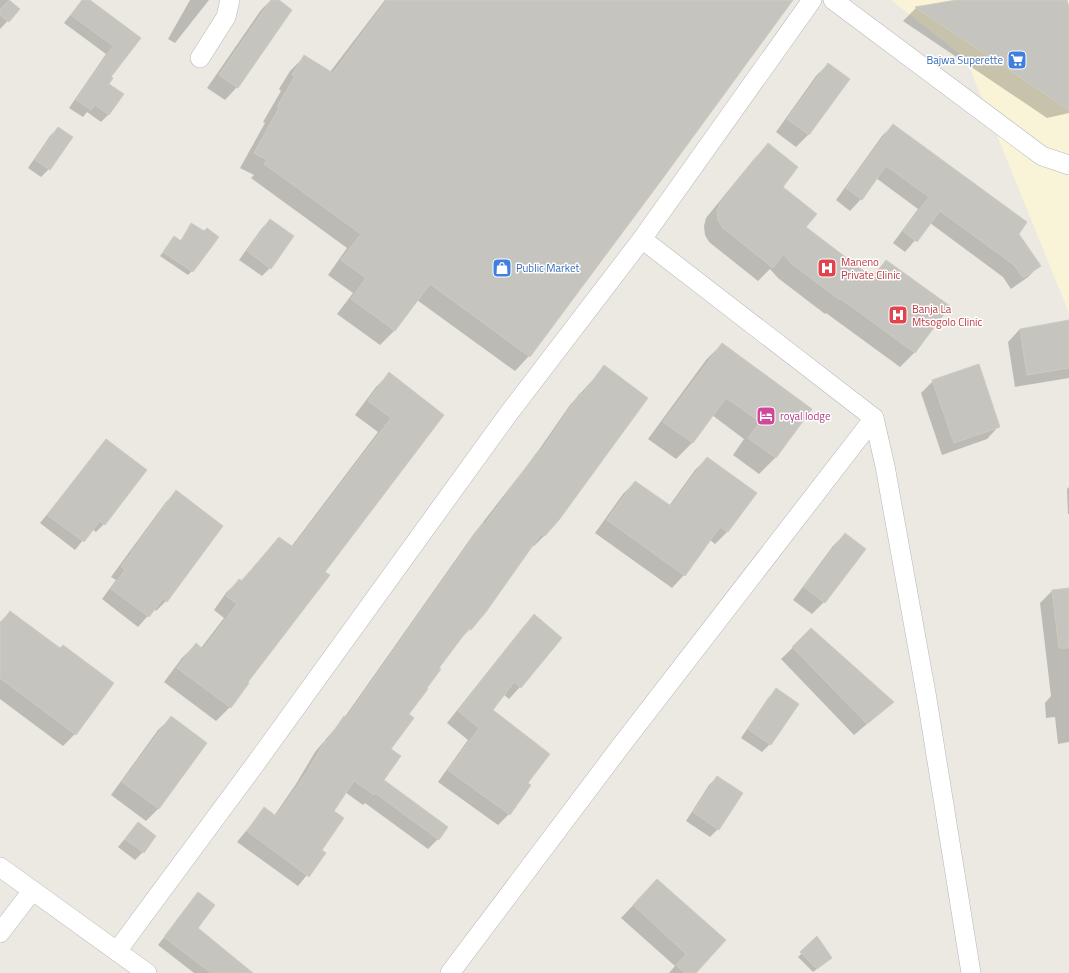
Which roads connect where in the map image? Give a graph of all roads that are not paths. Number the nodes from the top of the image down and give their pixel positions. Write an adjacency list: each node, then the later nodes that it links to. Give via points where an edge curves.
1 (230, 0): 4 (street, via 226,17)
2 (812, 0): 6 (street)
3 (833, 0): 5 (street, via 1042,156)
4 (200, 58)
5 (1069, 165)
6 (642, 239): 7 (street); 11 (street, via 506,417 261,757)
7 (874, 418): 13 (street, via 620,747); 14 (street, via 927,699)
8 (0, 867): 9 (street)
9 (32, 891): 10 (street); 11 (street)
10 (0, 933)
11 (117, 950): 12 (street)
12 (147, 973)
13 (450, 973)
14 (970, 973)

